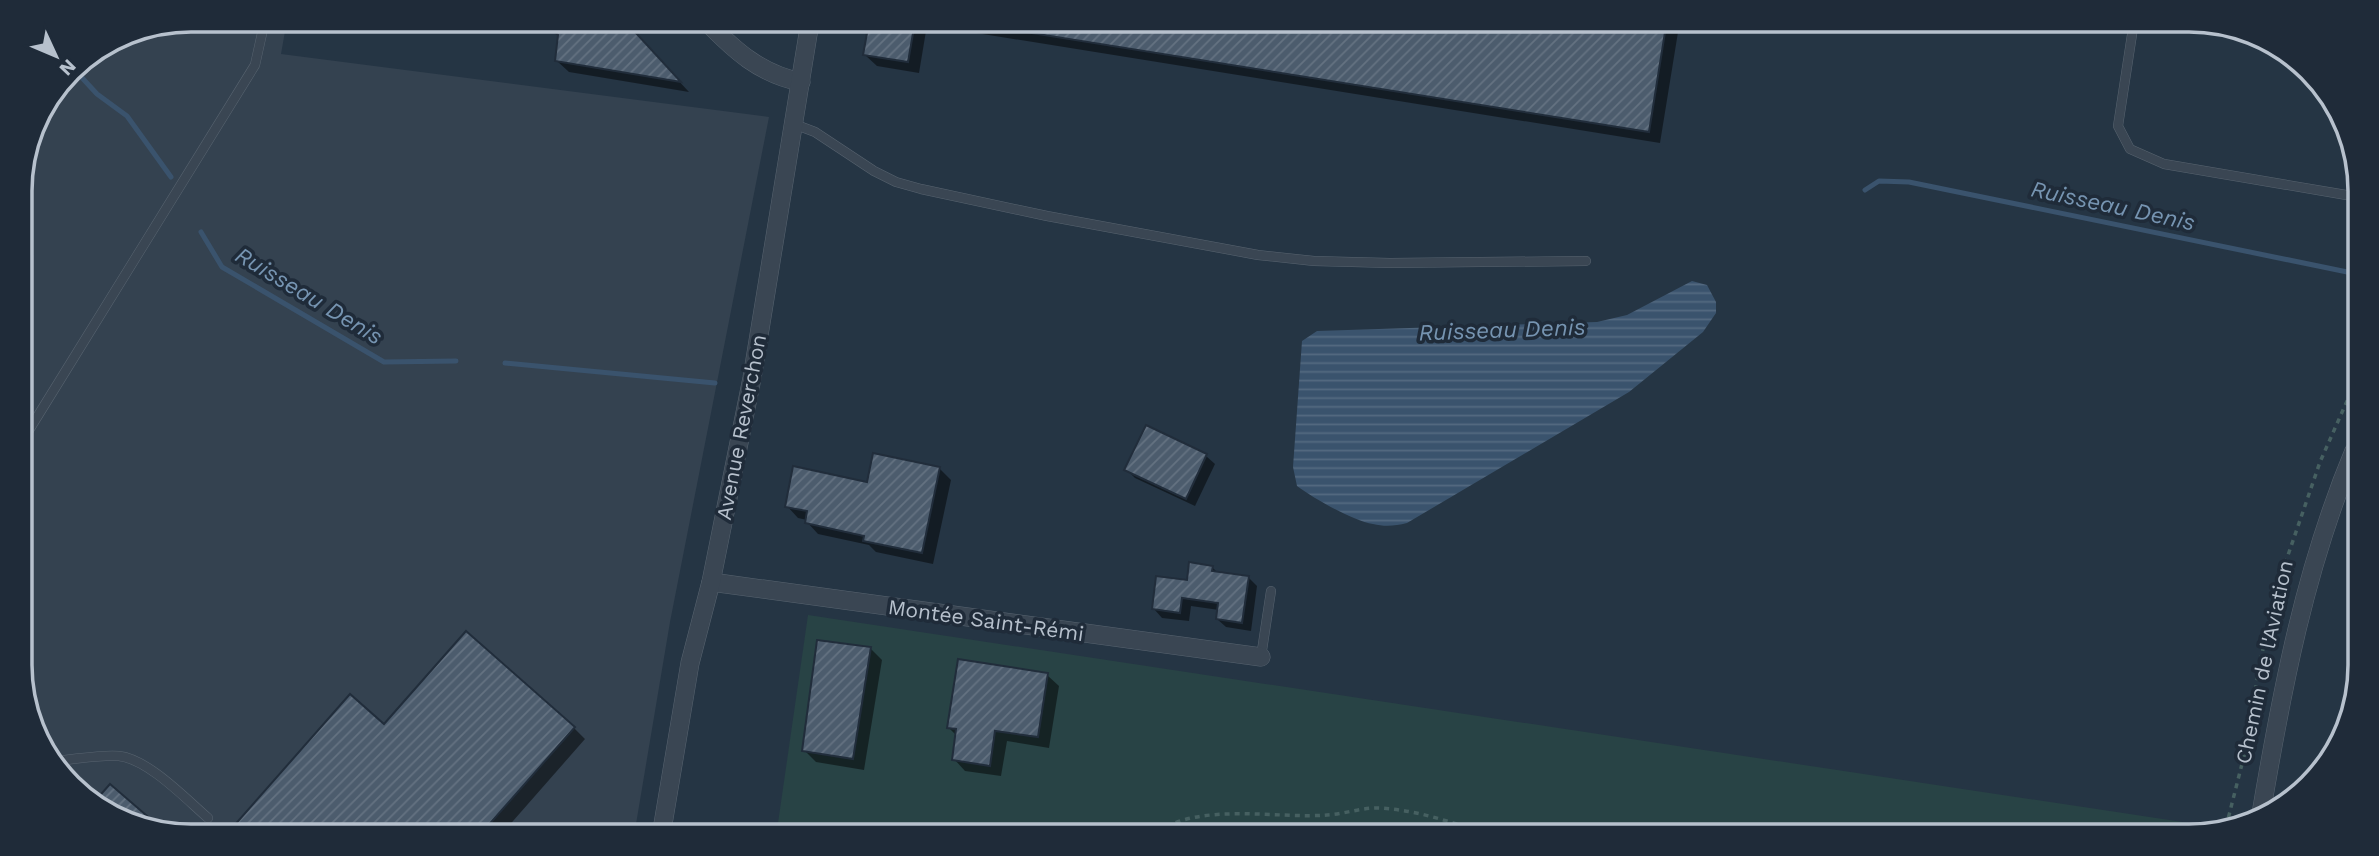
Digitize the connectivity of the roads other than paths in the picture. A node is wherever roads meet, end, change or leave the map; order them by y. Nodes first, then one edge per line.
1 (262, 32) edge
2 (717, 32) edge
3 (808, 32) edge
4 (2132, 32) edge
5 (801, 82) junction
6 (794, 124) junction
7 (2348, 195) edge
8 (1586, 261) dead end
9 (32, 425) edge
10 (2348, 471) edge
11 (711, 582) junction
12 (1271, 591) dead end
13 (1261, 657) joint
14 (63, 760) edge
15 (2262, 806) edge
16 (208, 818) dead end
17 (663, 824) edge

1 - 9 lane
2 - 5 street
3 - 5 street, Avenue Reverchon
4 - 7 lane
5 - 6 street, Avenue Reverchon
6 - 8 lane
6 - 11 street, Avenue Reverchon
10 - 15 street, Chemin de l'Aviation
11 - 13 street, Montée Saint-Rémi
11 - 17 street, Avenue Reverchon
12 - 13 lane
14 - 16 lane

